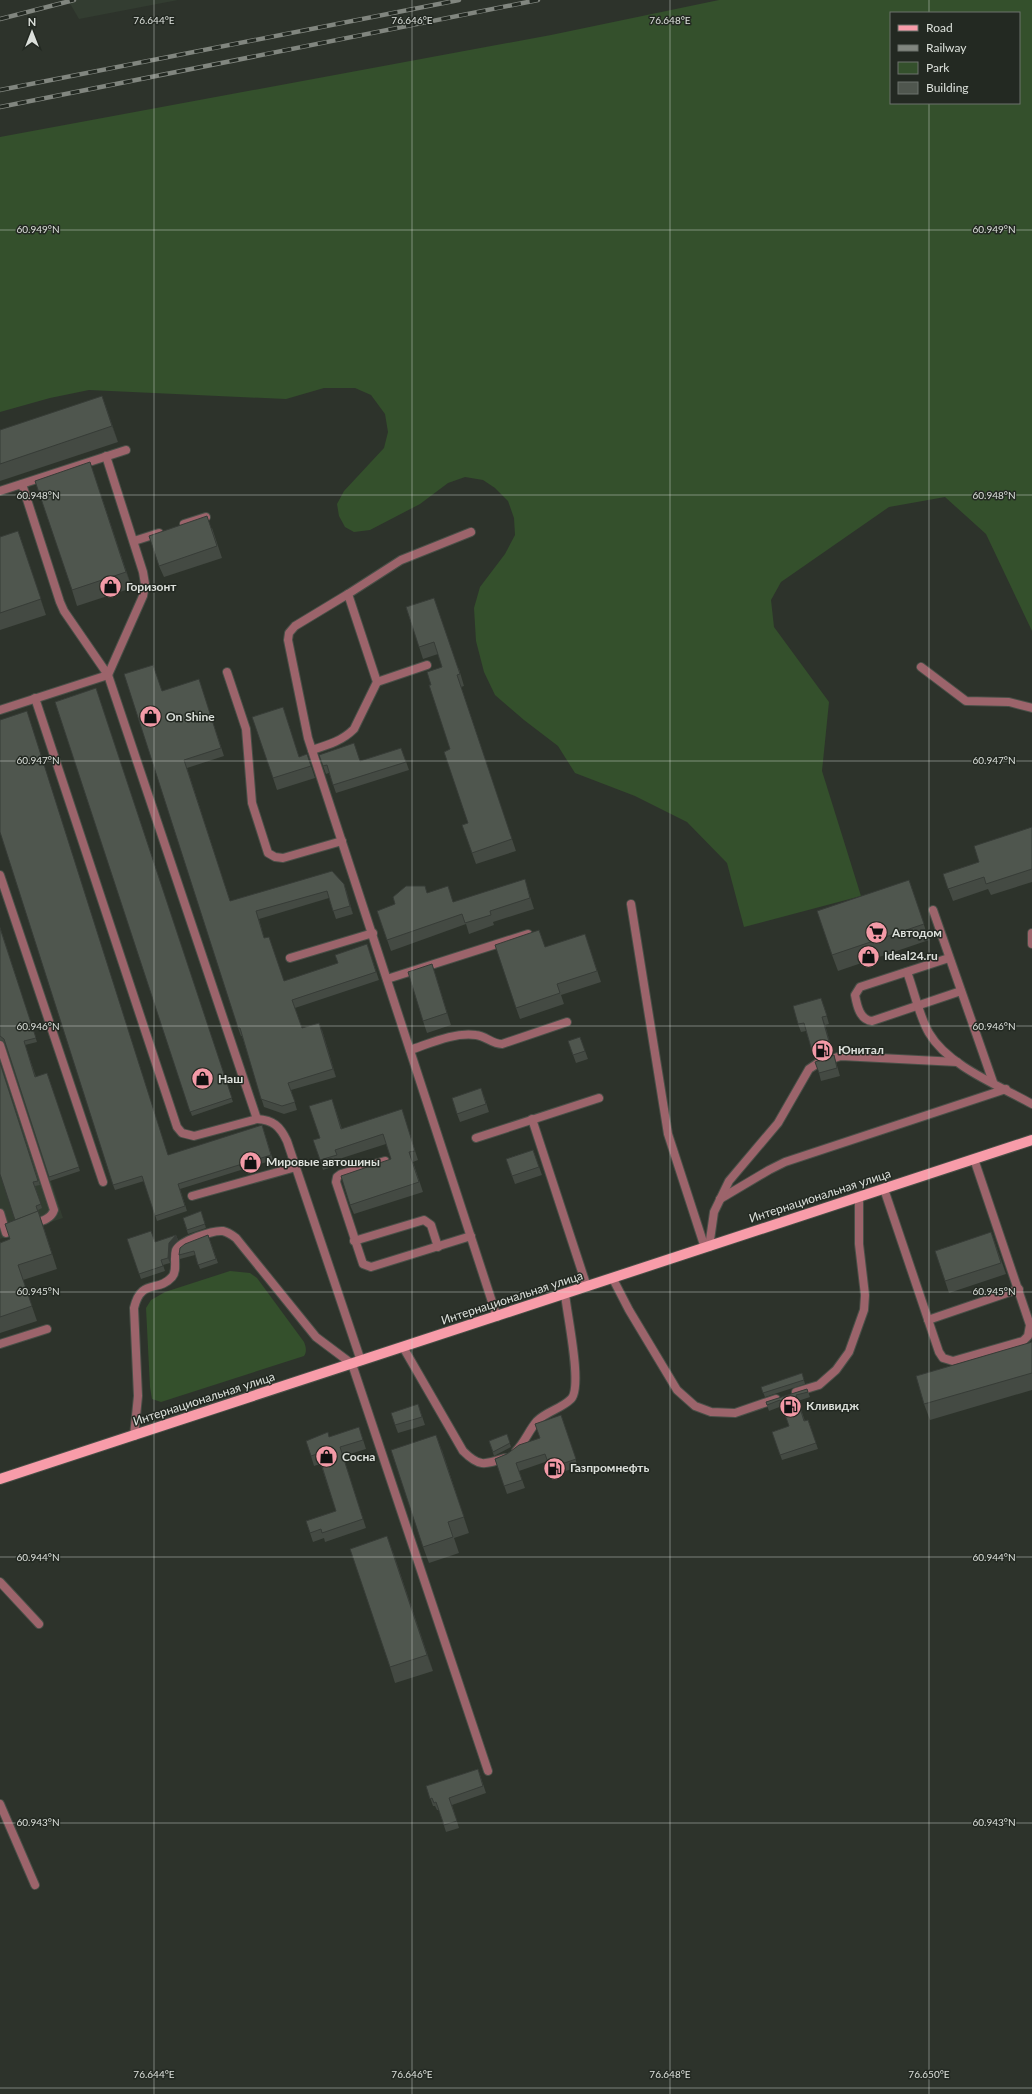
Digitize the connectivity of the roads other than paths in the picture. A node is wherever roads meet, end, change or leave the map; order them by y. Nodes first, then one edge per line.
1 (126, 450) dead end
2 (106, 456) junction
3 (22, 484) junction
4 (0, 491) edge
5 (206, 517) edge
6 (471, 532) dead end
7 (134, 541) junction
8 (348, 594) junction
9 (427, 666) dead end
10 (920, 667) dead end
11 (227, 672) dead end
12 (108, 675) junction
13 (377, 682) junction
14 (35, 698) junction
15 (1032, 708) edge
16 (0, 710) edge
17 (312, 750) junction
18 (342, 841) junction
19 (0, 875) edge
20 (631, 904) dead end
21 (933, 910) dead end
22 (373, 933) junction
23 (1032, 933) edge
24 (528, 934) edge
25 (1032, 944) edge
26 (290, 958) dead end
27 (949, 958) junction
28 (908, 972) junction
29 (387, 979) junction
30 (961, 991) junction
31 (919, 1005) junction
32 (567, 1022) dead end
33 (0, 1045) edge
34 (410, 1050) junction
35 (957, 1062) junction
36 (993, 1082) junction
37 (1006, 1089) junction
38 (598, 1098) dead end
39 (1032, 1104) edge
40 (257, 1119) junction
41 (532, 1119) junction
42 (476, 1138) dead end
43 (1032, 1140) edge
44 (974, 1159) junction
45 (385, 1160) edge
46 (296, 1167) junction
47 (103, 1182) dead end
48 (884, 1189) junction
49 (192, 1196) dead end
50 (859, 1197) junction
51 (719, 1200) junction
52 (0, 1213) edge
53 (3, 1234) edge
54 (471, 1236) junction
55 (354, 1242) junction
56 (438, 1246) junction
57 (707, 1247) junction
58 (613, 1279) junction
59 (587, 1287) junction
60 (1018, 1289) junction
61 (565, 1294) junction
62 (497, 1317) junction
63 (928, 1320) junction
64 (47, 1328) dead end
65 (0, 1344) edge
66 (403, 1347) junction
67 (356, 1363) junction
68 (134, 1436) junction
69 (0, 1479) edge
70 (0, 1582) edge
71 (39, 1624) dead end
72 (488, 1771) dead end
73 (0, 1804) edge
74 (35, 1885) dead end

1 - 2 lane
2 - 3 lane
2 - 7 lane
3 - 4 lane
3 - 12 lane
5 - 7 lane
6 - 8 lane
7 - 12 lane
8 - 13 lane
8 - 17 lane
9 - 13 lane
10 - 15 lane
11 - 18 lane
12 - 14 lane
12 - 40 lane
13 - 17 lane
14 - 16 lane
14 - 40 lane
17 - 18 lane
18 - 22 lane
19 - 47 lane
20 - 57 lane
21 - 27 lane
22 - 26 lane
22 - 29 lane
23 - 25 lane
24 - 29 lane
27 - 28 lane
27 - 30 lane
28 - 31 lane
28 - 31 lane
29 - 34 lane
30 - 31 lane
30 - 36 lane
31 - 35 lane
32 - 34 lane
33 - 53 lane
34 - 54 lane
35 - 36 lane
35 - 51 lane
36 - 37 lane
37 - 39 lane
37 - 51 lane
38 - 41 lane
40 - 46 lane
41 - 42 lane
41 - 59 lane
43 - 44 main road, Интернациональная улица
44 - 48 main road, Интернациональная улица
44 - 60 lane
45 - 55 lane
46 - 49 lane
46 - 67 lane
48 - 50 main road, Интернациональная улица
48 - 63 lane
50 - 57 main road, Интернациональная улица
50 - 58 lane
51 - 57 lane
52 - 53 lane
54 - 56 lane
54 - 62 lane
55 - 56 lane
55 - 56 lane
57 - 58 main road, Интернациональная улица
58 - 59 main road, Интернациональная улица
59 - 61 main road, Интернациональная улица
60 - 63 lane
60 - 63 lane
61 - 62 main road, Интернациональная улица
61 - 66 lane
62 - 66 main road, Интернациональная улица
64 - 65 lane
66 - 67 main road, Интернациональная улица
67 - 68 main road, Интернациональная улица
67 - 68 lane
67 - 72 lane
68 - 69 main road, Интернациональная улица
70 - 71 lane
73 - 74 lane

